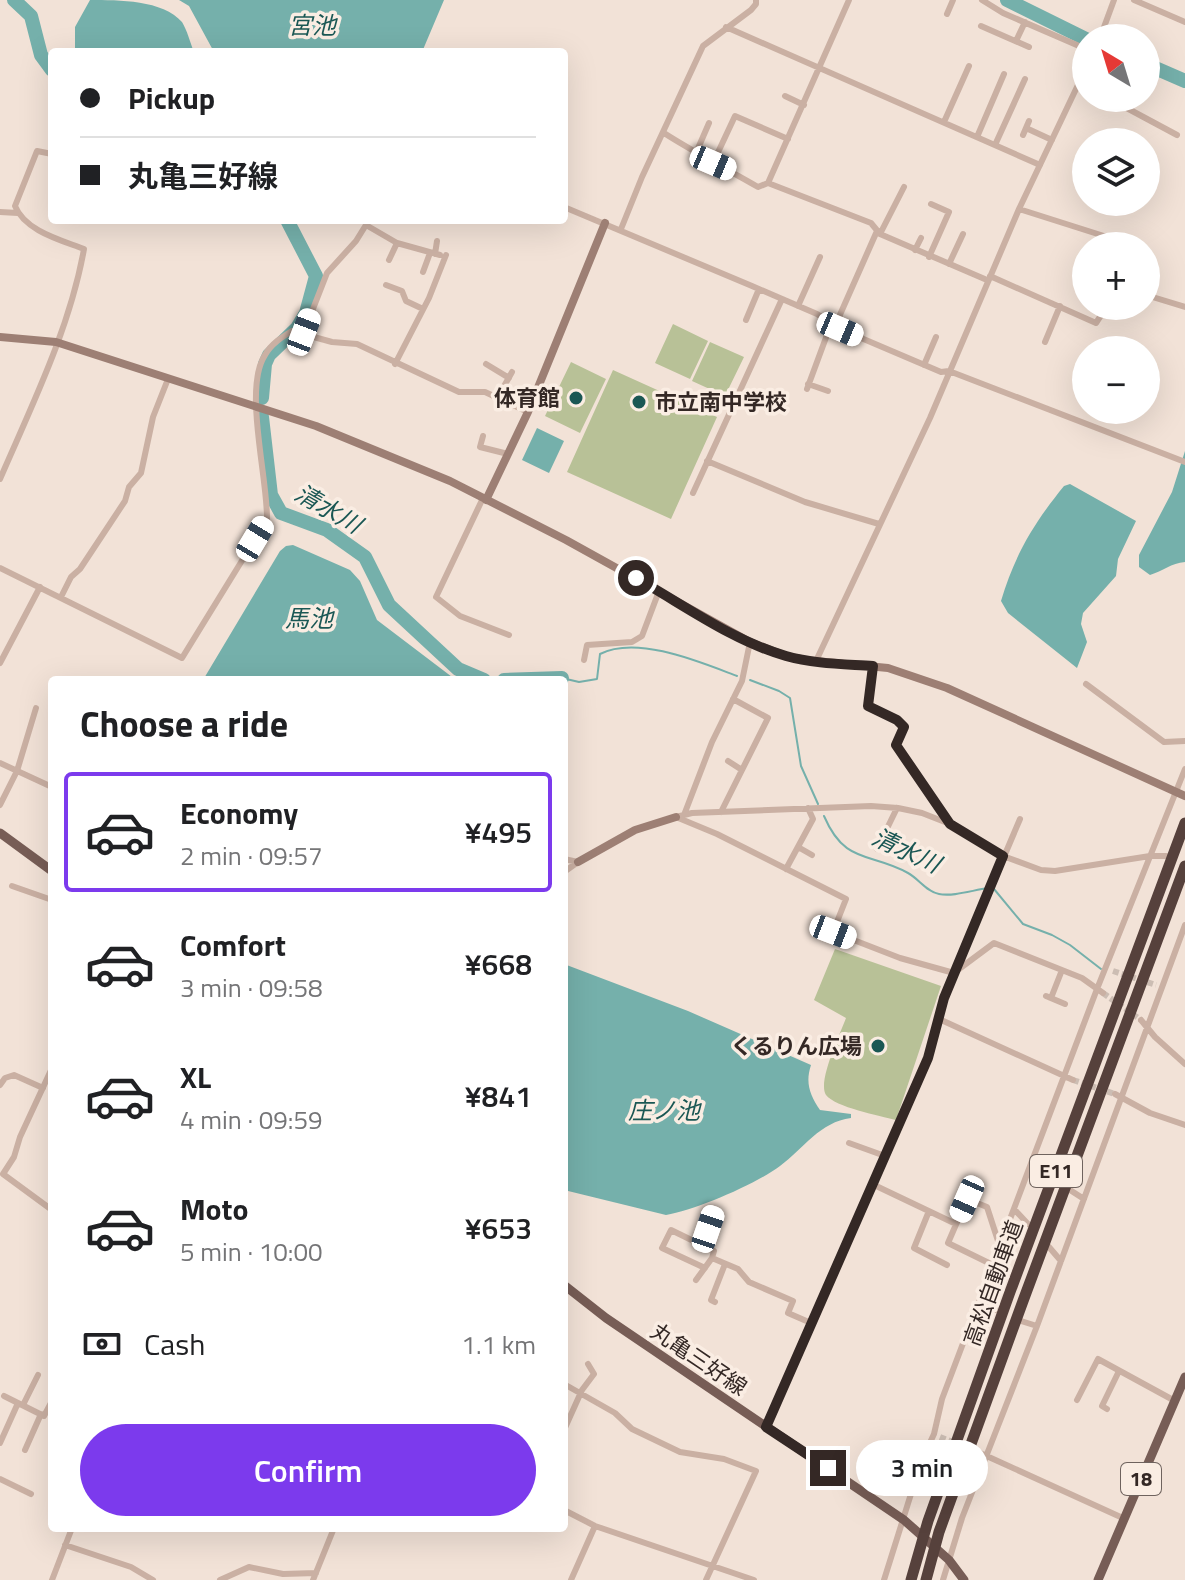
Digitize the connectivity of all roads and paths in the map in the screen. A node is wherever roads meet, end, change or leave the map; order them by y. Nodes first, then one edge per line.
1 (756, 0) edge
2 (849, 0) edge
3 (953, 0) edge
4 (982, 0) edge
5 (1114, 0) edge
6 (1134, 0) edge
7 (947, 14) dead end
8 (1025, 22) junction
9 (1185, 22) edge
10 (1105, 24) edge
11 (981, 26) dead end
12 (726, 27) junction
13 (1016, 41) junction
14 (1072, 43) edge
15 (1029, 47) dead end
16 (969, 66) dead end
17 (819, 69) junction
18 (1004, 74) dead end
19 (1025, 79) dead end
20 (785, 96) dead end
21 (1072, 97) edge
22 (804, 105) junction
23 (1134, 112) edge
24 (944, 122) junction
25 (709, 123) dead end
26 (1026, 128) dead end
27 (664, 133) junction
28 (1177, 135) dead end
29 (977, 137) junction
30 (788, 139) junction
31 (1052, 140) junction
32 (995, 145) junction
33 (48, 153) edge
34 (696, 153) junction
35 (713, 163) junction
36 (1040, 165) junction
37 (768, 183) junction
38 (904, 187) dead end
39 (931, 204) dead end
40 (568, 209) edge
41 (1019, 209) junction
42 (0, 212) edge
43 (18, 213) junction
44 (605, 223) junction
45 (366, 224) edge
46 (371, 224) edge
47 (621, 229) junction
48 (878, 232) junction
49 (1091, 232) edge
50 (963, 234) dead end
51 (921, 238) dead end
52 (437, 241) dead end
53 (397, 243) junction
54 (915, 250) junction
55 (438, 254) junction
56 (820, 257) dead end
57 (929, 257) junction
58 (389, 260) dead end
59 (949, 264) junction
60 (423, 272) dead end
61 (988, 278) junction
62 (386, 285) dead end
63 (759, 289) junction
64 (782, 299) junction
65 (1160, 299) edge
66 (798, 306) junction
67 (1060, 306) junction
68 (1185, 307) edge
69 (423, 309) junction
70 (1072, 312) edge
71 (746, 320) dead end
72 (833, 325) junction
73 (298, 331) junction
74 (0, 337) edge
75 (936, 337) dead end
76 (56, 342) junction
77 (1045, 342) dead end
78 (395, 364) junction
79 (486, 364) dead end
80 (924, 365) junction
81 (949, 371) junction
82 (168, 379) junction
83 (828, 391) dead end
84 (498, 397) junction
85 (257, 405) junction
86 (528, 412) junction
87 (483, 436) dead end
88 (508, 454) junction
89 (1182, 460) edge
90 (707, 461) junction
91 (0, 479) edge
92 (693, 493) dead end
93 (484, 499) junction
94 (879, 524) junction
95 (0, 568) edge
96 (40, 587) junction
97 (659, 591) junction
98 (61, 597) junction
99 (509, 635) dead end
100 (750, 642) junction
101 (584, 660) dead end
102 (816, 661) junction
103 (0, 663) edge
104 (873, 666) junction
105 (1086, 684) dead end
106 (733, 699) junction
107 (36, 708) dead end
108 (1185, 741) edge
109 (728, 761) dead end
110 (0, 763) edge
111 (1185, 769) edge
112 (742, 770) junction
113 (17, 771) junction
114 (48, 785) edge
115 (1181, 794) edge
116 (0, 805) edge
117 (808, 808) junction
118 (897, 808) junction
119 (721, 812) junction
120 (680, 816) junction
121 (1020, 819) dead end
122 (1185, 823) edge
123 (950, 824) junction
124 (0, 833) edge
125 (798, 847) junction
126 (877, 849) dead end
127 (812, 855) dead end
128 (1003, 856) junction
129 (1150, 856) junction
130 (1166, 856) dead end
131 (568, 860) edge
132 (578, 862) junction
133 (1185, 866) edge
134 (48, 868) edge
135 (568, 869) edge
136 (786, 869) junction
137 (12, 886) dead end
138 (48, 899) edge
139 (1185, 925) edge
140 (1062, 970) junction
141 (954, 973) junction
142 (1100, 991) junction
143 (1065, 1004) dead end
144 (939, 1019) junction
145 (1144, 1023) junction
146 (1185, 1064) edge
147 (48, 1077) edge
148 (1065, 1078) junction
149 (1073, 1080) tunnel mouth
150 (0, 1085) edge
151 (43, 1088) junction
152 (1118, 1096) junction
153 (1185, 1125) edge
154 (849, 1143) dead end
155 (885, 1156) junction
156 (1031, 1166) junction
157 (2, 1173) edge
158 (1046, 1176) dead end
159 (872, 1184) junction
160 (1070, 1190) dead end
161 (1084, 1199) junction
162 (48, 1207) edge
163 (1014, 1209) junction
164 (929, 1211) junction
165 (713, 1214) dead end
166 (956, 1224) junction
167 (1028, 1224) dead end
168 (702, 1245) junction
169 (1000, 1247) junction
170 (1049, 1247) dead end
171 (712, 1258) junction
172 (1061, 1261) junction
173 (725, 1264) junction
174 (947, 1265) dead end
175 (993, 1265) junction
176 (705, 1268) junction
177 (696, 1280) dead end
178 (568, 1288) edge
179 (715, 1302) dead end
180 (978, 1303) junction
181 (995, 1310) dead end
182 (1021, 1321) dead end
183 (811, 1323) junction
184 (1037, 1326) junction
185 (588, 1364) dead end
186 (1134, 1365) dead end
187 (1119, 1371) junction
188 (38, 1375) dead end
189 (1129, 1376) junction
190 (1185, 1377) edge
191 (568, 1386) edge
192 (580, 1393) junction
193 (4, 1396) dead end
194 (1077, 1400) dead end
195 (1175, 1401) junction
196 (20, 1404) junction
197 (48, 1407) edge
198 (1107, 1409) dead end
199 (43, 1415) junction
200 (48, 1418) edge
201 (568, 1421) edge
202 (766, 1427) junction
203 (0, 1443) edge
204 (25, 1450) dead end
205 (983, 1454) junction
206 (0, 1479) edge
207 (31, 1494) dead end
208 (568, 1512) edge
209 (1125, 1519) junction
210 (904, 1520) junction
211 (595, 1526) junction
212 (70, 1532) edge
213 (332, 1532) edge
214 (65, 1545) junction
215 (949, 1560) junction
216 (713, 1566) junction
217 (315, 1576) edge
218 (52, 1580) edge
219 (153, 1580) edge
220 (220, 1580) edge
221 (571, 1580) edge
222 (706, 1580) edge
223 (754, 1580) edge
224 (884, 1580) edge
225 (911, 1580) edge
226 (926, 1580) edge
227 (943, 1580) edge
228 (964, 1580) edge
229 (1098, 1580) edge

1 - 12 street
2 - 17 street
3 - 7 street
4 - 8 street
5 - 10 street
6 - 9 street
8 - 13 street
8 - 14 street
11 - 13 street
12 - 17 street
12 - 27 street
13 - 15 street
16 - 24 street
17 - 22 street
17 - 24 street
18 - 29 street
19 - 32 street
20 - 22 street
21 - 31 street
22 - 30 street
23 - 28 street
24 - 29 street
25 - 34 street
26 - 31 street
27 - 34 street
27 - 47 street
29 - 32 street
30 - 35 street
30 - 37 street
31 - 36 street
32 - 36 street
33 - 43 street
34 - 35 street
35 - 37 street
36 - 41 street
37 - 48 street
38 - 48 street
39 - 57 street
40 - 44 street
41 - 49 street
41 - 61 street
42 - 43 street
43 - 76 street
44 - 47 street
44 - 86 street
45 - 73 street
46 - 53 street
47 - 63 street
48 - 54 street
48 - 72 street
50 - 59 street
51 - 54 street
52 - 55 street
53 - 55 street
53 - 58 street
54 - 57 street
55 - 60 street
55 - 69 street
56 - 66 street
57 - 59 street
59 - 61 street
61 - 67 street
61 - 81 street
62 - 69 street
63 - 64 street
63 - 71 street
64 - 66 street
64 - 90 street
65 - 68 street
66 - 72 street
67 - 70 street
67 - 77 street
69 - 78 street
72 - 80 street
72 - 83 street
73 - 78 street
73 - 85 street
74 - 76 street
75 - 80 street
76 - 82 street
76 - 91 street
78 - 84 street
79 - 84 street
80 - 81 street
81 - 89 street
81 - 94 street
82 - 85 street
82 - 98 street
84 - 86 street
85 - 93 street
85 - 98 street
86 - 88 street
87 - 88 street
88 - 93 street
90 - 92 street
90 - 94 street
93 - 97 street
93 - 99 street
94 - 102 street
95 - 96 street
96 - 98 street
96 - 103 street
97 - 100 street
97 - 101 street
100 - 102 street
100 - 106 street
102 - 104 street
104 - 115 street
104 - 123 street
105 - 108 street
106 - 112 street
106 - 120 street
107 - 113 street
109 - 112 street
110 - 113 street
111 - 115 street
112 - 119 street
113 - 114 street
113 - 116 street
115 - 129 street
117 - 118 street
117 - 119 street
117 - 125 street
118 - 123 street
118 - 126 street
119 - 120 street
120 - 132 street
120 - 136 street
121 - 128 street
122 - 225 highway, 高松自動車道 / E11
123 - 128 street
124 - 134 main road
125 - 127 street
125 - 136 street
128 - 129 street
128 - 141 street
129 - 130 street
129 - 142 street
131 - 132 street
132 - 135 street
133 - 226 highway, 高松自動車道 / E11
136 - 141 street
137 - 138 street
139 - 145 street
140 - 141 street
140 - 142 street
140 - 143 street
141 - 144 street
142 - 148 street
144 - 148 street
144 - 155 street
145 - 146 street
145 - 152 street
147 - 151 street
148 - 149 street
148 - 156 street
150 - 151 street
151 - 157 street
152 - 153 street
152 - 161 street
154 - 155 street
155 - 159 street
156 - 158 street
156 - 163 street
157 - 162 street
159 - 164 street
159 - 183 street
160 - 161 street
161 - 172 street
163 - 167 street
163 - 169 street
164 - 166 street
164 - 174 street
165 - 168 street
166 - 169 street
166 - 175 street
168 - 171 street
168 - 176 street
169 - 175 street
170 - 172 street
171 - 173 street
171 - 176 street
172 - 184 street
173 - 179 street
173 - 183 street
175 - 180 street
176 - 177 street
178 - 202 main road, 丸亀三好線
180 - 181 street
180 - 210 street
182 - 184 street
183 - 202 street
184 - 205 street
185 - 192 street
186 - 189 street
187 - 189 street
187 - 194 street
187 - 198 street
188 - 196 street
189 - 195 street
190 - 195 main road, 18
191 - 192 street
192 - 201 street
192 - 216 street
193 - 196 street
195 - 209 main road, 18
196 - 199 street
196 - 203 street
197 - 199 street
199 - 200 street
199 - 204 street
202 - 210 main road, 丸亀三好線
205 - 209 street
205 - 215 street
206 - 207 street
208 - 211 street
209 - 229 main road, 18
210 - 215 main road, 丸亀三好線
210 - 224 street
211 - 216 street
211 - 221 street
212 - 214 street
213 - 217 street
214 - 218 street
214 - 219 street
215 - 227 street
215 - 228 main road, 丸亀三好線
216 - 222 street
216 - 223 street
217 - 220 street

